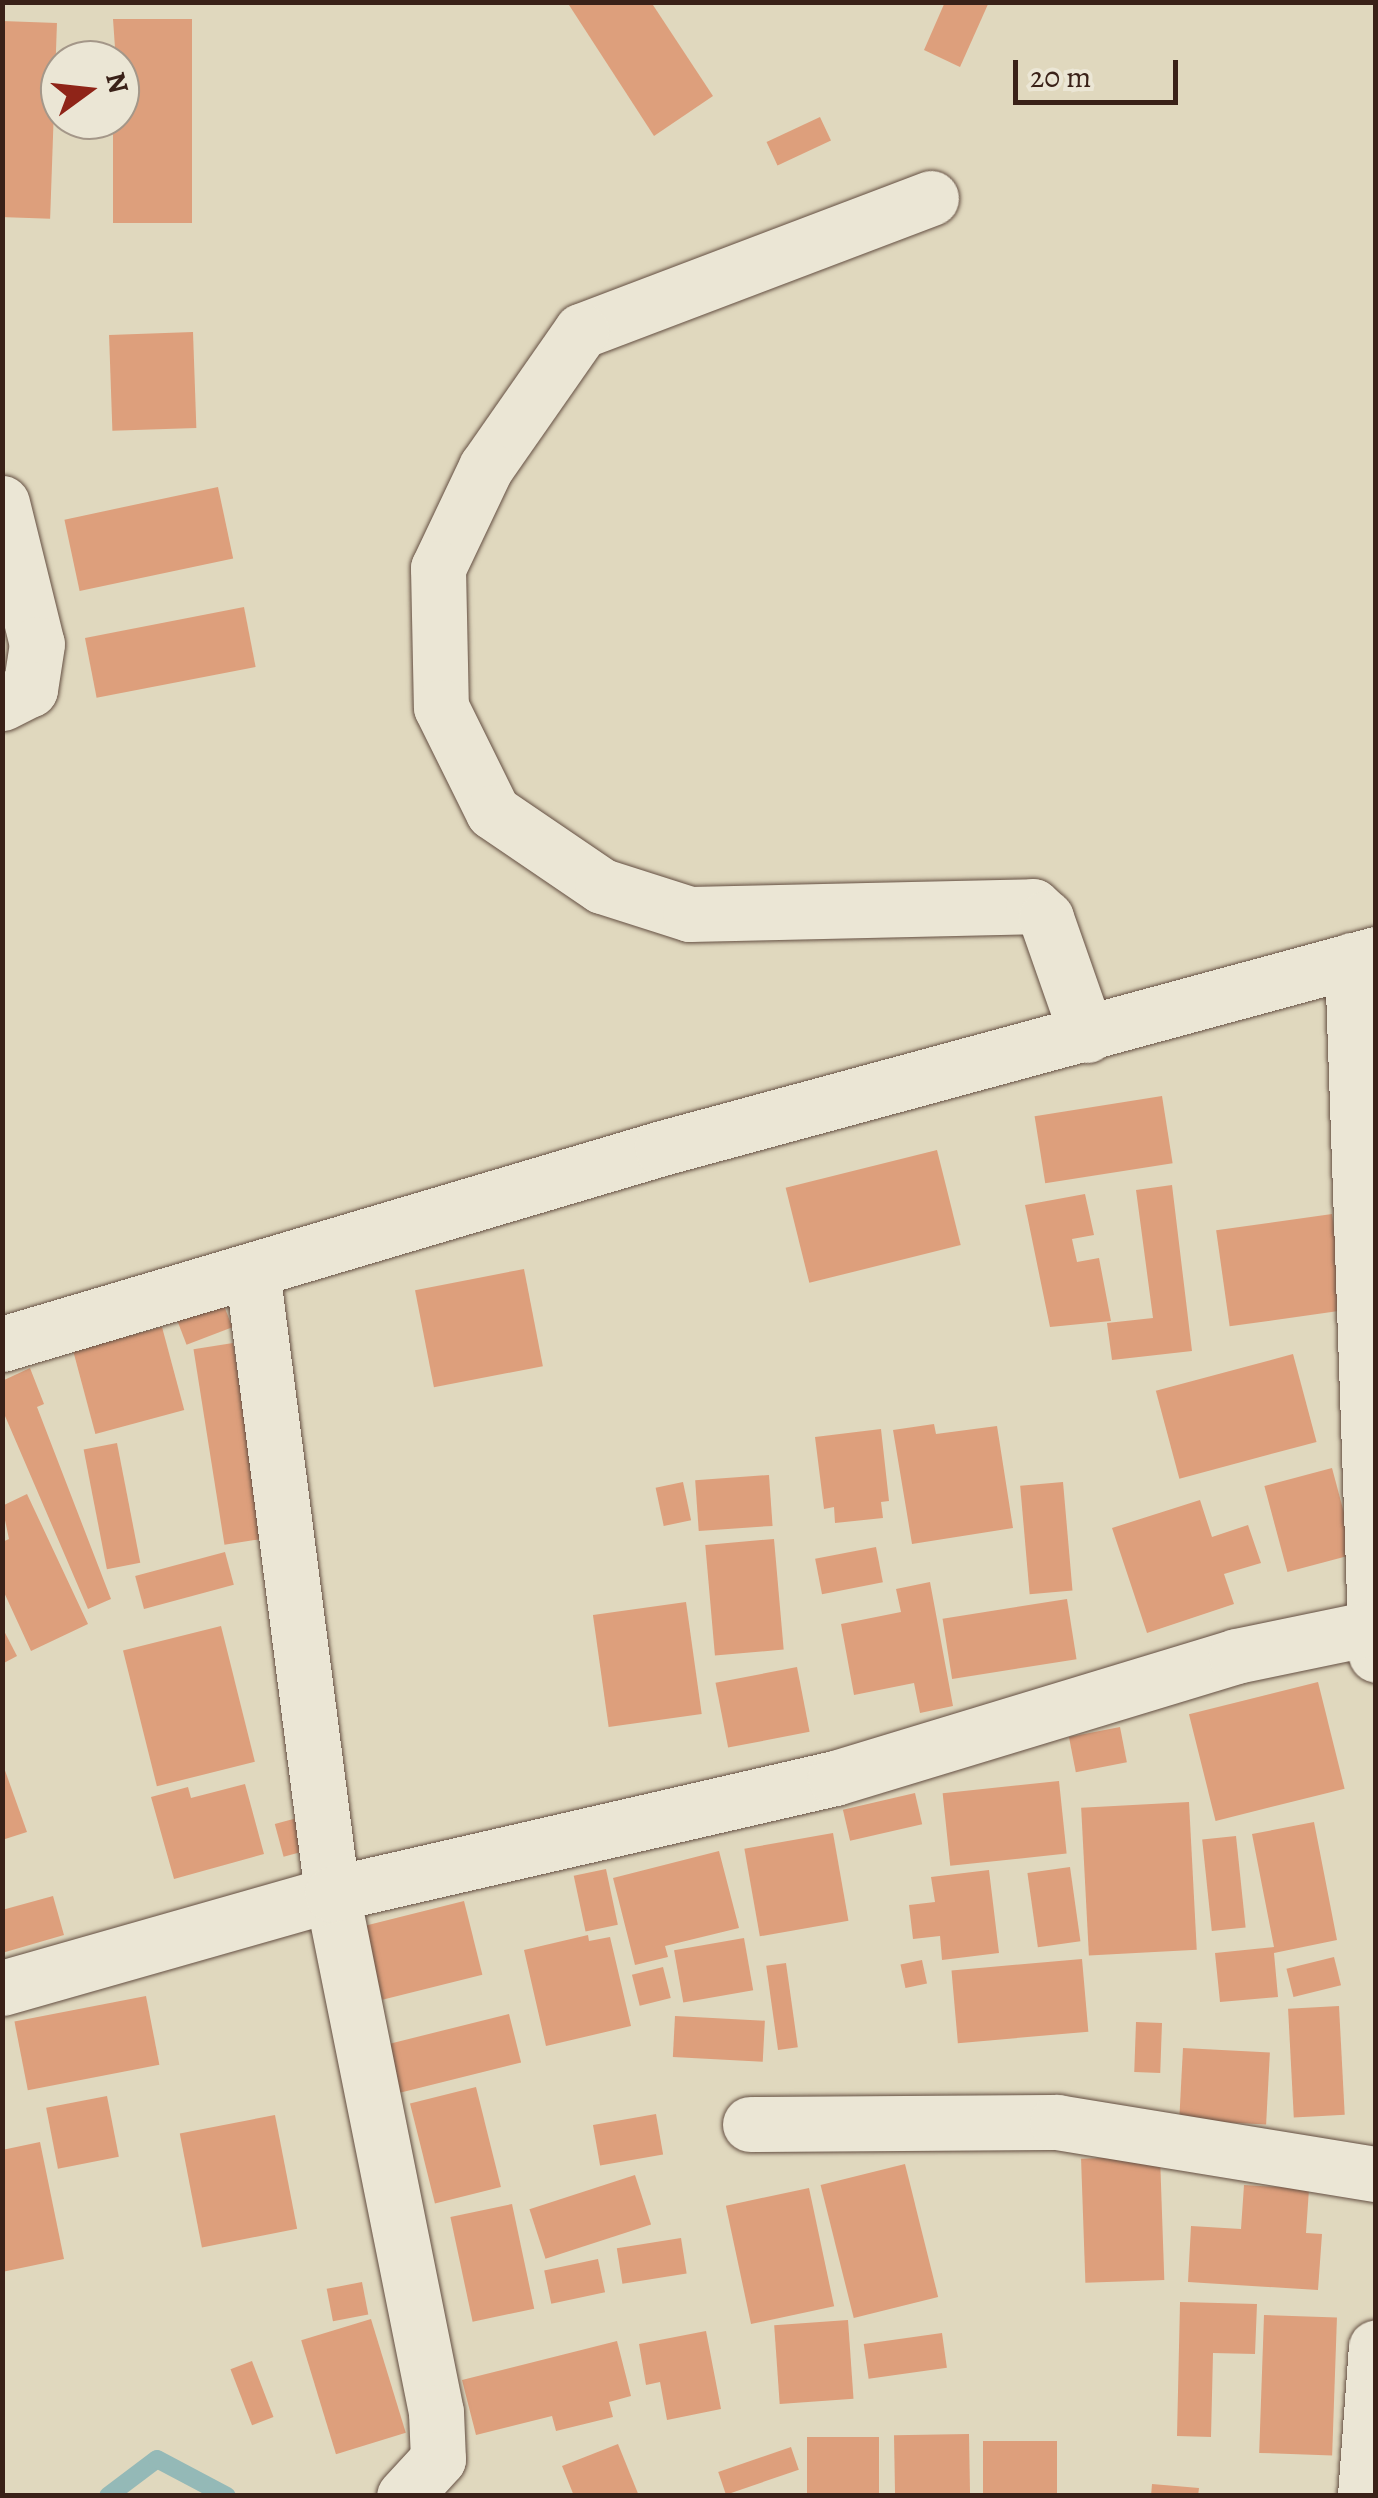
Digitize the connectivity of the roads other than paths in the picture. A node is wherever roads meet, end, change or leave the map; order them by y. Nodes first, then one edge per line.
1 (930, 198) dead end
2 (2, 503) edge
3 (2, 703) edge
4 (1364, 957) edge
5 (1087, 1035) junction
6 (252, 1270) junction
7 (2, 1344) edge
8 (1375, 1627) edge
9 (1376, 1654) edge
10 (332, 1894) junction
11 (2, 1988) edge
12 (750, 2124) dead end
13 (1376, 2174) edge
14 (1376, 2347) edge
15 (404, 2496) edge
16 (1365, 2496) edge

1 - 5 street
2 - 3 street
4 - 5 street
4 - 8 street
5 - 6 street
6 - 7 street
6 - 10 street
8 - 9 street
8 - 10 street
10 - 11 street
10 - 15 street
12 - 13 street
14 - 16 street

